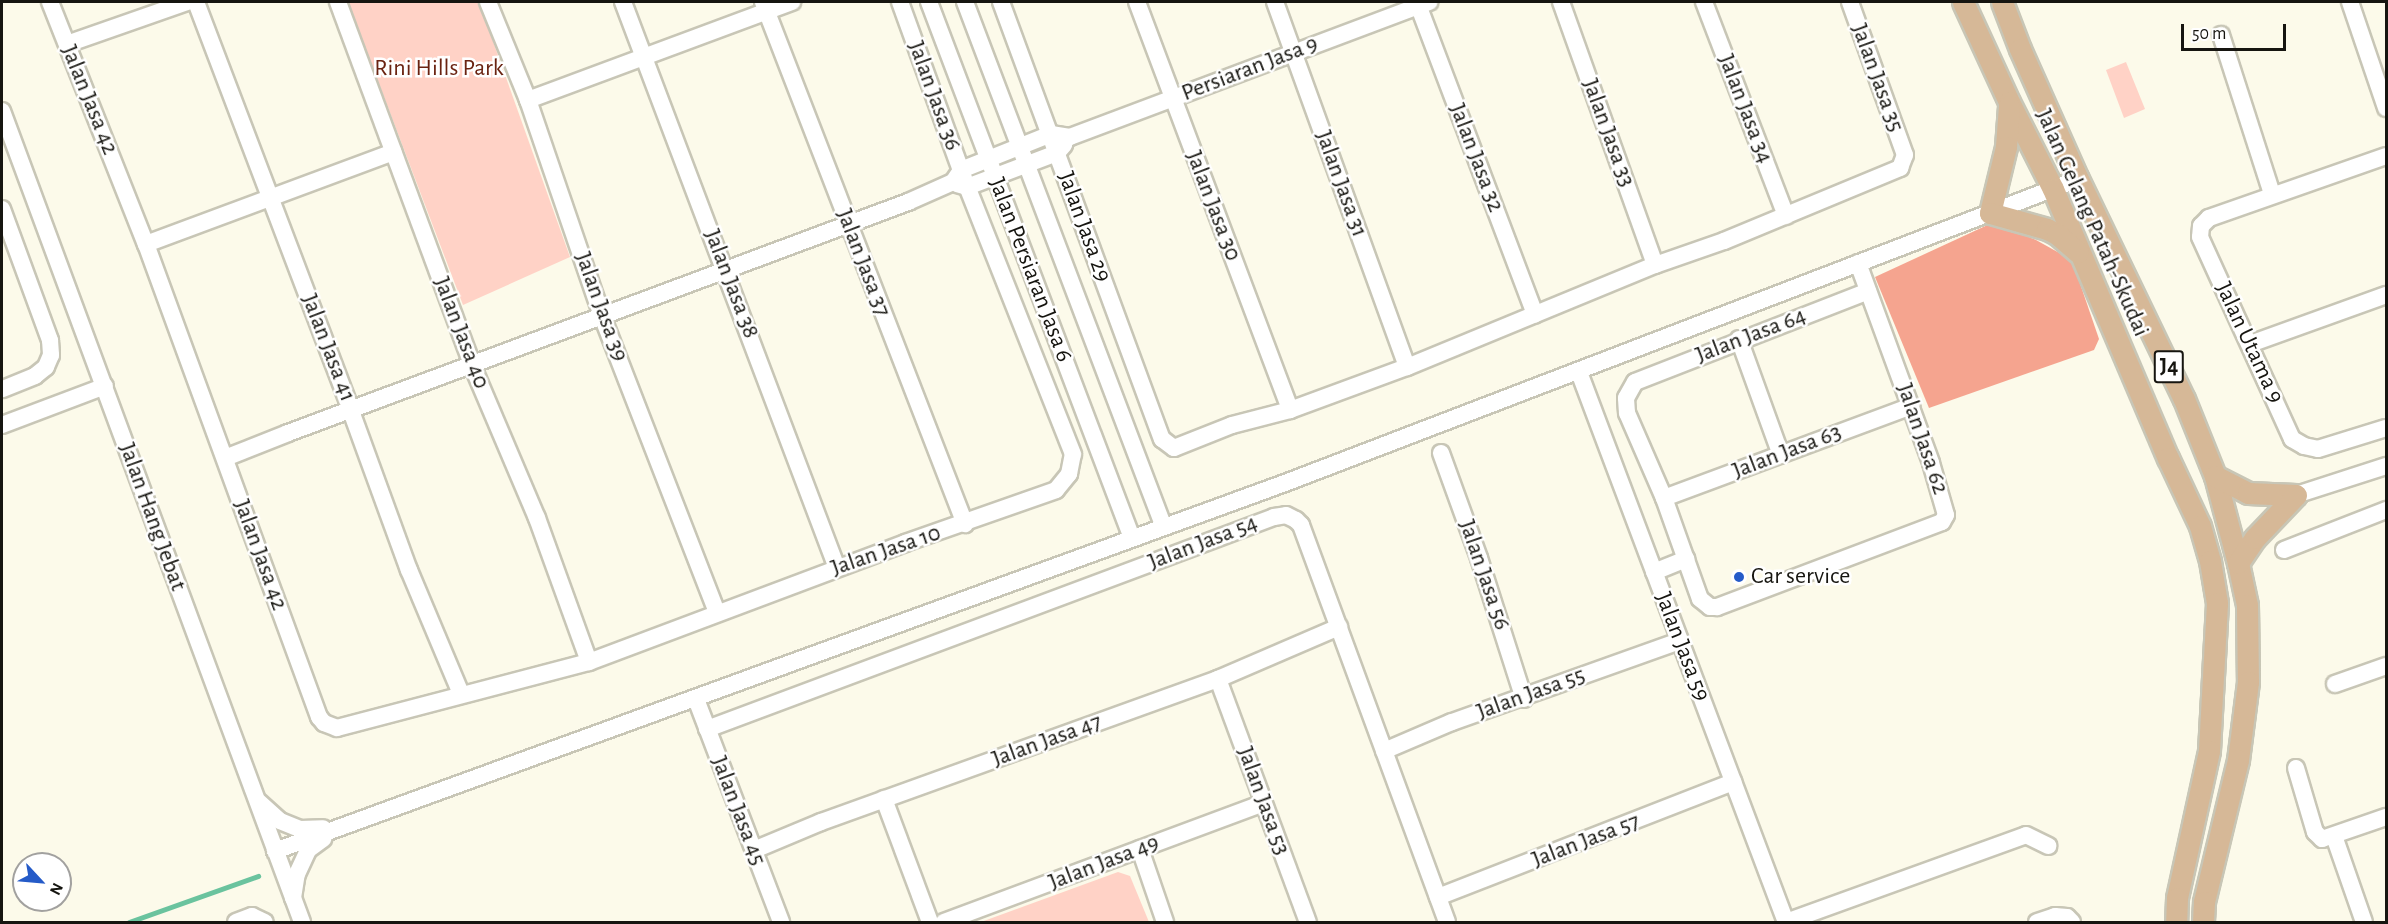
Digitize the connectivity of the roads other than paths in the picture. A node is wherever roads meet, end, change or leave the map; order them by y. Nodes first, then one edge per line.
1 (50, 2) edge
2 (187, 2) edge
3 (196, 2) edge
4 (338, 2) edge
5 (488, 2) edge
6 (623, 2) edge
7 (792, 2) edge
8 (900, 2) edge
9 (929, 2) edge
10 (964, 2) edge
11 (1001, 2) edge
12 (1137, 2) edge
13 (1275, 2) edge
14 (1561, 2) edge
15 (1704, 2) edge
16 (1850, 2) edge
17 (1963, 2) edge
18 (2002, 2) edge
19 (2350, 2) edge
20 (1421, 3) edge
21 (765, 6) edge
22 (2221, 35) dead end
23 (67, 44) junction
24 (1294, 52) junction
25 (644, 57) junction
26 (1172, 99) junction
27 (528, 100) junction
28 (2009, 102) junction
29 (2386, 108) edge
30 (2, 111) edge
31 (1051, 134) junction
32 (1070, 137) junction
33 (1019, 147) junction
34 (393, 152) junction
35 (1057, 153) junction
36 (2386, 156) edge
37 (988, 159) junction
38 (1026, 164) junction
39 (995, 177) junction
40 (2078, 179) junction
41 (960, 180) junction
42 (2053, 189) junction
43 (2272, 194) junction
44 (272, 199) junction
45 (2, 209) edge
46 (1990, 213) junction
47 (1786, 216) junction
48 (848, 222) junction
49 (7, 242) edge
50 (146, 244) junction
51 (2082, 256) junction
52 (1858, 263) junction
53 (1655, 265) junction
54 (725, 269) junction
55 (1868, 291) junction
56 (2386, 295) edge
57 (1535, 314) junction
58 (602, 316) junction
59 (1739, 339) junction
60 (2250, 344) junction
61 (472, 365) junction
62 (1407, 367) junction
63 (1579, 372) junction
64 (1635, 382) joint
65 (105, 386) junction
66 (2, 389) edge
67 (1911, 406) junction
68 (1290, 410) junction
69 (351, 411) junction
70 (2, 425) edge
71 (2386, 428) edge
72 (1441, 453) dead end
73 (1781, 455) junction
74 (225, 458) junction
75 (2386, 466) edge
76 (2215, 476) junction
77 (1056, 490) joint
78 (2296, 495) junction
79 (1664, 498) junction
80 (2386, 510) edge
81 (964, 524) junction
82 (1163, 525) junction
83 (1132, 538) junction
84 (2284, 550) dead end
85 (1686, 559) junction
86 (2238, 563) junction
87 (837, 568) junction
88 (1654, 572) junction
89 (717, 612) junction
90 (1339, 627) junction
91 (1680, 641) junction
92 (589, 662) junction
93 (2386, 666) edge
94 (1218, 679) junction
95 (2335, 684) dead end
96 (461, 694) junction
97 (696, 699) junction
98 (1524, 699) junction
99 (707, 729) junction
100 (1384, 751) junction
101 (2296, 768) dead end
102 (1733, 782) junction
103 (254, 797) junction
104 (884, 799) junction
105 (1264, 803) junction
106 (2386, 817) edge
107 (339, 828) junction
108 (2328, 838) junction
109 (2049, 846) dead end
110 (1140, 849) junction
111 (754, 850) junction
112 (275, 851) junction
113 (1438, 897) junction
114 (293, 901) junction
115 (2069, 920) edge
116 (302, 922) edge
117 (781, 922) edge
118 (930, 922) edge
119 (944, 922) edge
120 (1165, 922) edge
121 (1308, 922) edge
122 (1447, 922) edge
123 (1786, 922) edge
124 (2037, 922) edge
125 (2176, 922) edge
126 (2203, 922) edge
127 (2364, 922) edge

1 - 23 street, Jalan Jasa 42
2 - 23 street
3 - 44 street, Jalan Jasa 41
4 - 34 street, Jalan Jasa 40
5 - 27 street, Jalan Jasa 39
6 - 25 street, Jalan Jasa 38
7 - 21 street
8 - 41 street, Jalan Jasa 36
9 - 37 street, Jalan Persiaran Jasa 6
10 - 33 street, Jalan Persiaran Jasa 6
11 - 31 street, Jalan Jasa 29
12 - 26 street, Jalan Jasa 30
13 - 24 street, Jalan Jasa 31
14 - 53 street, Jalan Jasa 33
15 - 47 street, Jalan Jasa 34
16 - 47 street, Jalan Jasa 35
17 - 28 main road, Jalan Gelang Patah-Skudai / J4
18 - 40 main road, Jalan Gelang Patah-Skudai / J4
19 - 29 street
20 - 24 street, Persiaran Jasa 9
20 - 57 street, Jalan Jasa 32
21 - 25 street
21 - 48 street, Jalan Jasa 37
22 - 43 street
23 - 50 street, Jalan Jasa 42
24 - 26 street, Persiaran Jasa 9
24 - 62 street, Jalan Jasa 31
25 - 27 street
25 - 54 street, Jalan Jasa 38
26 - 32 street, Persiaran Jasa 9
26 - 68 street, Jalan Jasa 30
27 - 58 street, Jalan Jasa 39
28 - 42 main road, Jalan Gelang Patah-Skudai / J4
28 - 46 main road
30 - 65 street, Jalan Hang Jebat
31 - 32 street, Persiaran Jasa 9
31 - 33 street
31 - 35 street, Jalan Jasa 29
32 - 35 street
33 - 37 street
33 - 38 street, Jalan Persiaran Jasa 6
34 - 44 street
34 - 61 street, Jalan Jasa 40
35 - 38 street
35 - 68 street, Jalan Jasa 29
36 - 43 street, Jalan Utama 9
37 - 39 street, Jalan Persiaran Jasa 6
37 - 41 street
38 - 39 street
38 - 82 street, Jalan Persiaran Jasa 6
39 - 41 street
39 - 83 street, Jalan Persiaran Jasa 6
40 - 42 street
40 - 76 main road, Jalan Gelang Patah-Skudai / J4
41 - 48 street
41 - 77 street, Jalan Jasa 36
42 - 46 street
42 - 51 main road, Jalan Gelang Patah-Skudai / J4
43 - 60 street, Jalan Utama 9
44 - 50 street
44 - 69 street, Jalan Jasa 41
45 - 49 street
46 - 51 main road
46 - 52 street
47 - 53 street
48 - 54 street
48 - 81 street, Jalan Jasa 37
49 - 66 street
50 - 74 street, Jalan Jasa 42
51 - 125 main road, Jalan Gelang Patah-Skudai / J4
52 - 55 street, Jalan Jasa 62
52 - 63 street
53 - 57 street
54 - 58 street
54 - 87 street, Jalan Jasa 38
55 - 59 street, Jalan Jasa 64
55 - 67 street, Jalan Jasa 62
56 - 60 street
57 - 62 street
58 - 61 street
58 - 89 street, Jalan Jasa 39
59 - 64 street, Jalan Jasa 64
59 - 73 street
60 - 71 street, Jalan Utama 9
61 - 69 street
61 - 92 street, Jalan Jasa 40
62 - 68 street
63 - 82 street
63 - 88 street, Jalan Jasa 59
64 - 79 street, Jalan Jasa 62
65 - 70 street
65 - 103 street, Jalan Hang Jebat
67 - 73 street, Jalan Jasa 63
67 - 85 street, Jalan Jasa 62
69 - 74 street
69 - 96 street, Jalan Jasa 41
72 - 98 street, Jalan Jasa 56
73 - 79 street, Jalan Jasa 63
74 - 96 street, Jalan Jasa 42
75 - 78 street
76 - 78 main road
76 - 86 main road, Jalan Gelang Patah-Skudai / J4
77 - 81 street, Jalan Jasa 10
78 - 86 main road
79 - 85 street, Jalan Jasa 62
80 - 84 street
81 - 87 street, Jalan Jasa 10
82 - 83 street
83 - 97 street
85 - 88 street
86 - 126 main road, Jalan Gelang Patah-Skudai / J4
87 - 89 street, Jalan Jasa 10
88 - 91 street, Jalan Jasa 59
89 - 92 street, Jalan Jasa 42
90 - 94 street, Jalan Jasa 47
90 - 99 street, Jalan Jasa 54
90 - 100 street, Jalan Jasa 54
91 - 98 street, Jalan Jasa 55
91 - 102 street, Jalan Jasa 59
92 - 96 street, Jalan Jasa 42
93 - 95 street
94 - 104 street, Jalan Jasa 47
94 - 105 street, Jalan Jasa 53
97 - 99 street, Jalan Jasa 45
97 - 107 street
98 - 100 street, Jalan Jasa 55
99 - 111 street, Jalan Jasa 45
100 - 113 street, Jalan Jasa 54
101 - 108 street
102 - 113 street, Jalan Jasa 57
102 - 123 street, Jalan Jasa 59
103 - 107 street
103 - 112 street, Jalan Hang Jebat
104 - 111 street, Jalan Jasa 47
104 - 118 street
105 - 110 street, Jalan Jasa 49
105 - 121 street, Jalan Jasa 53
106 - 108 street
107 - 112 street
107 - 114 street
108 - 127 street
109 - 123 street
110 - 119 street, Jalan Jasa 49
110 - 120 street
111 - 117 street, Jalan Jasa 45
112 - 114 street, Jalan Hang Jebat
113 - 122 street, Jalan Jasa 54
114 - 116 street, Jalan Hang Jebat
115 - 124 street

